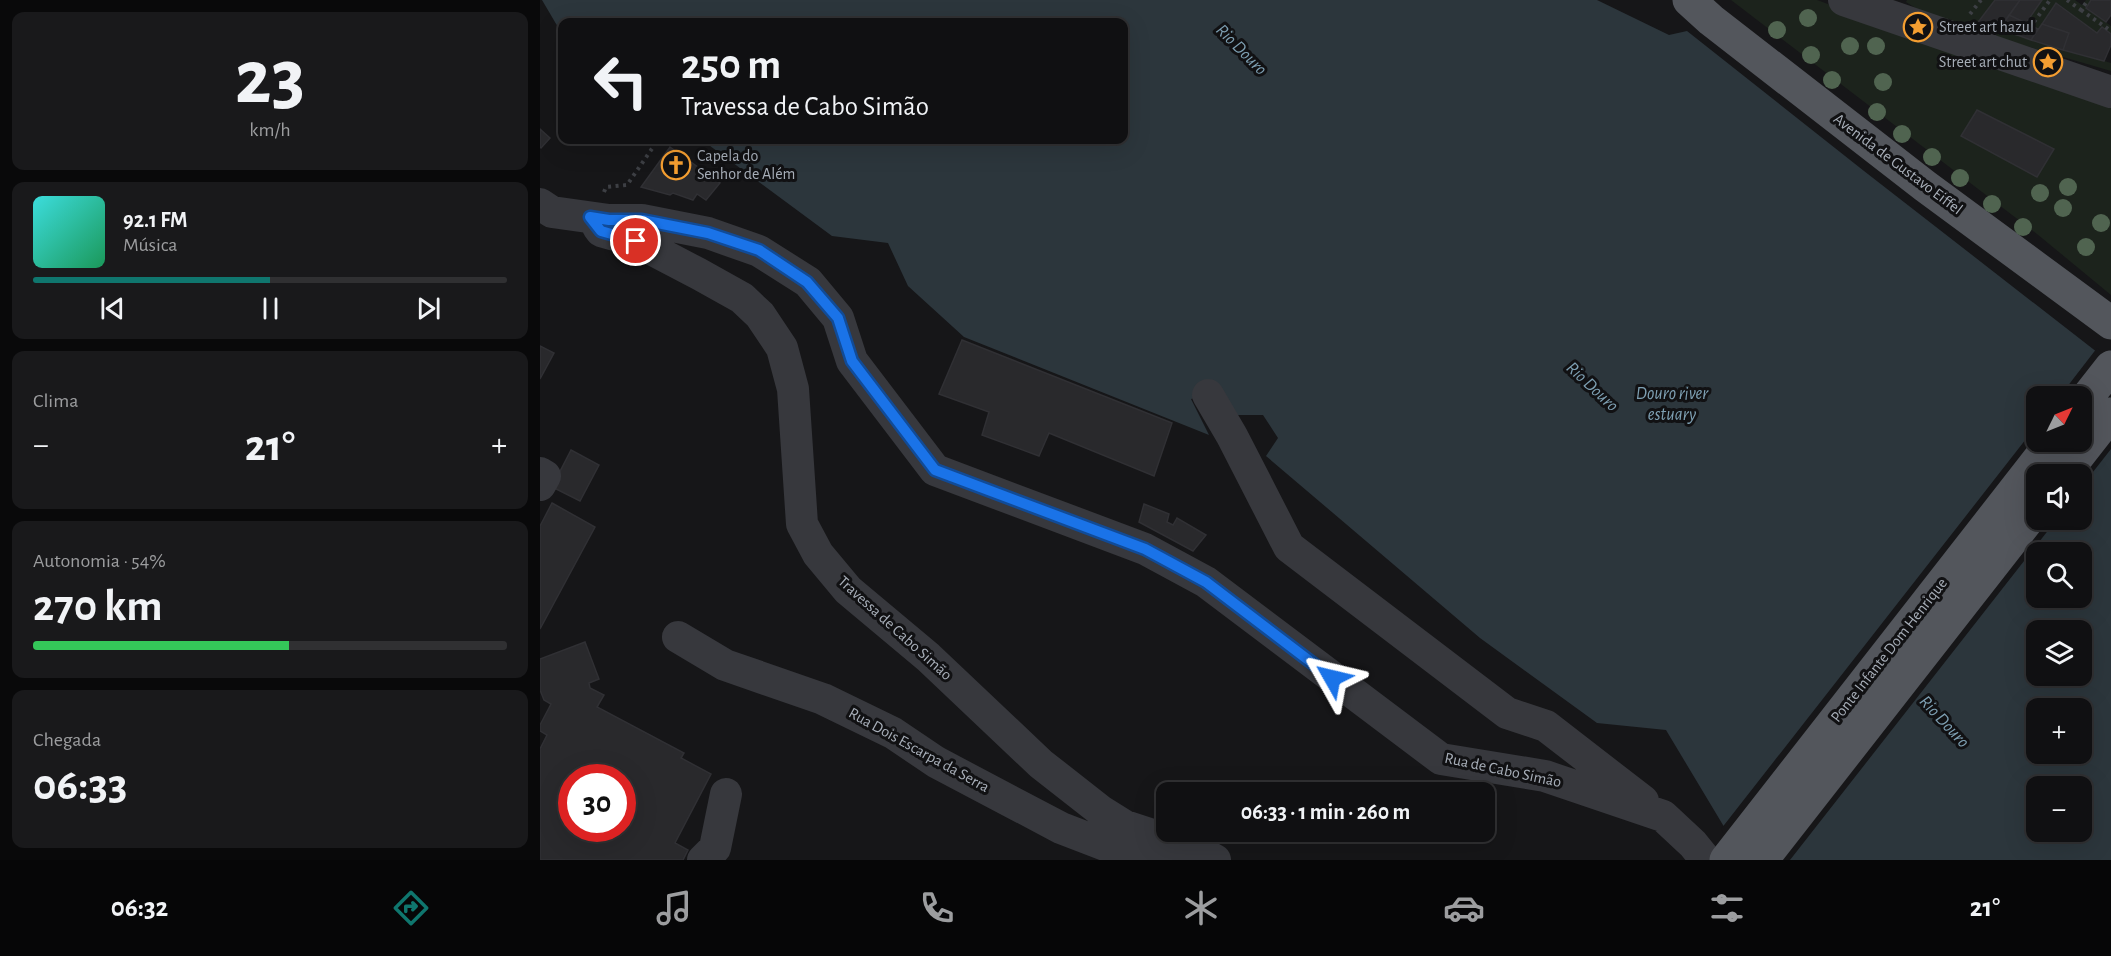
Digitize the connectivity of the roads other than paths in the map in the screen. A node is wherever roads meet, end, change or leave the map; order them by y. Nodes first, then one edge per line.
1 (1689, 0) edge
2 (1845, 0) edge
3 (2111, 92) edge
4 (540, 204) edge
5 (597, 205) junction
6 (2111, 323) edge
7 (2111, 367) edge
8 (2092, 391) edge
9 (1208, 395) dead end
10 (2111, 414) edge
11 (2044, 452) edge
12 (2072, 464) edge
13 (540, 473) edge
14 (540, 485) edge
15 (2026, 522) edge
16 (678, 637) dead end
17 (726, 794) dead end
18 (1663, 816) junction
19 (1196, 856) edge
20 (703, 860) edge
21 (1161, 860) edge
22 (1706, 860) edge
23 (1726, 860) edge
24 (1762, 860) edge

1 - 6 main road, Avenida de Gustavo Eiffel
2 - 3 street
4 - 5 street, Rua de Cabo Simão
5 - 18 street, Rua de Cabo Simão
5 - 19 street, Travessa de Cabo Simão
7 - 8 main road
9 - 18 street
10 - 12 main road
11 - 23 main road, Ponte Infante Dom Henrique
13 - 14 street
15 - 24 main road, Ponte Infante Dom Henrique
16 - 21 street, Rua Dois Escarpa da Serra
17 - 20 street
18 - 22 street, Rua de Cabo Simão

